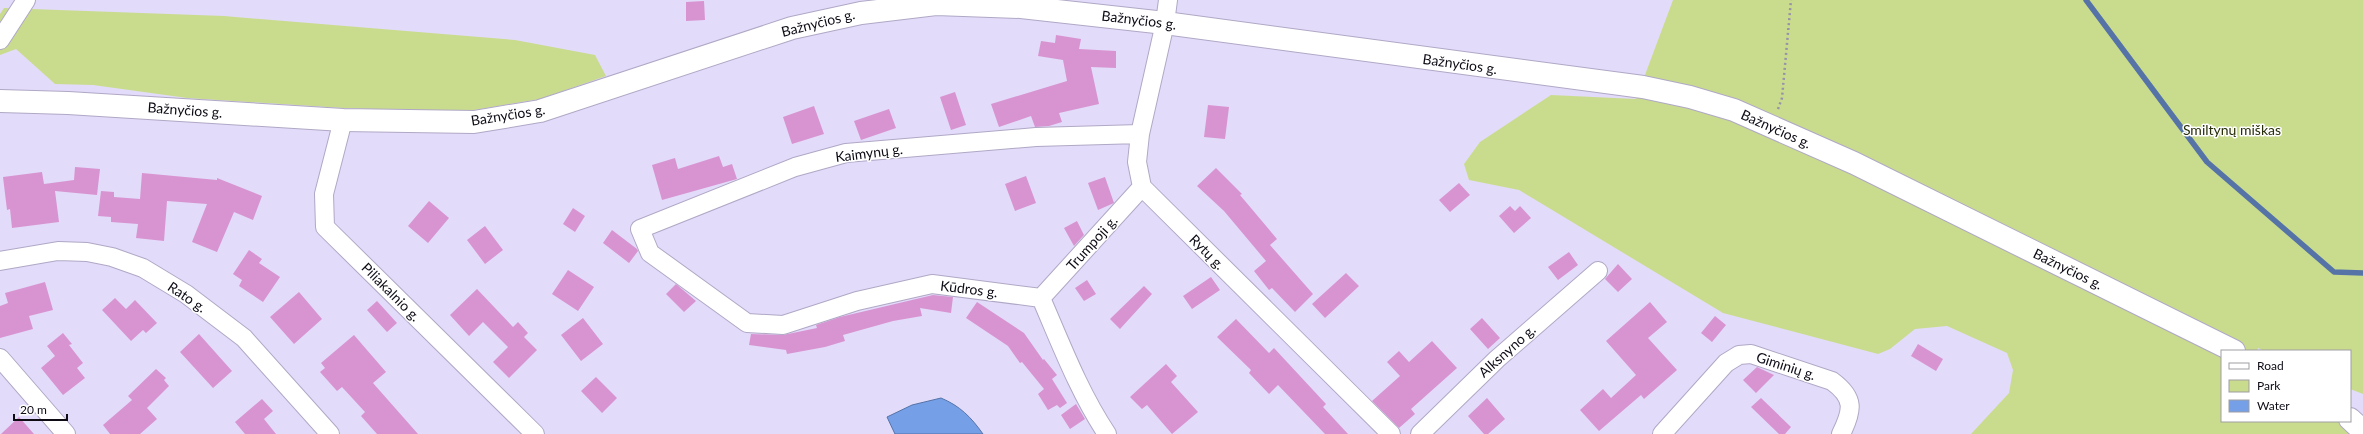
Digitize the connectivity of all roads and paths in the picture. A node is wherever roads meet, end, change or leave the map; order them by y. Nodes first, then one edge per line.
1 (26, 0) edge
2 (1168, 0) edge
3 (1791, 0) edge
4 (1165, 23) junction
5 (0, 40) edge
6 (0, 101) edge
7 (343, 120) junction
8 (1772, 127) junction
9 (1140, 134) junction
10 (1142, 187) junction
11 (0, 260) edge
12 (1598, 271) dead end
13 (691, 284) joint
14 (1041, 298) junction
15 (2232, 350) edge
16 (0, 358) edge
17 (2351, 404) edge
18 (2363, 409) edge
19 (2351, 420) edge
20 (2363, 432) edge
21 (66, 434) edge
22 (330, 434) edge
23 (535, 434) edge
24 (1107, 434) edge
25 (1391, 434) edge
26 (1420, 434) edge
27 (1662, 434) edge
28 (1841, 434) edge

1 - 5 street
2 - 4 street
3 - 8 path
4 - 7 main road, Bažnyčios g.
4 - 8 main road, Bažnyčios g.
4 - 9 street
6 - 7 main road, Bažnyčios g.
7 - 23 street, Piliakalnio g.
8 - 15 main road, Bažnyčios g.
9 - 10 street
9 - 13 street, Kaimynų g.
10 - 14 street, Trumpoji g.
10 - 25 street, Rytų g.
11 - 22 street, Rato g.
12 - 26 street, Alksnyno g.
13 - 14 street, Kūdros g.
14 - 24 street
16 - 21 street
17 - 18 main road
19 - 20 main road
27 - 28 street, Giminių g.

